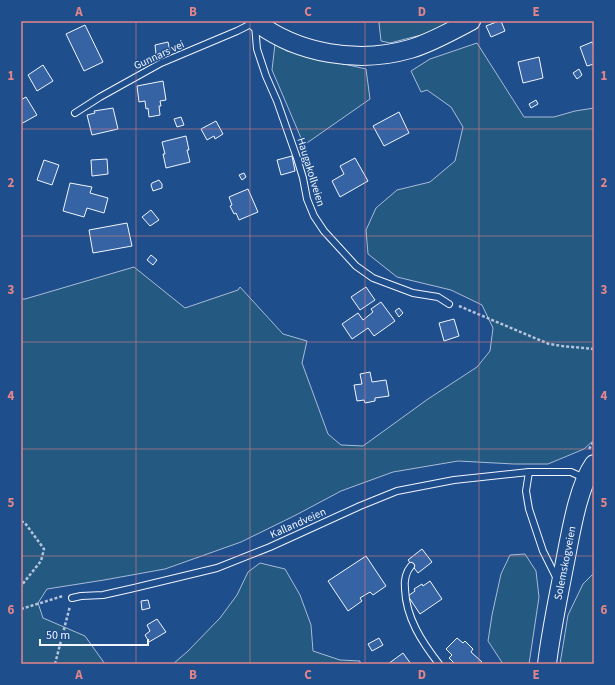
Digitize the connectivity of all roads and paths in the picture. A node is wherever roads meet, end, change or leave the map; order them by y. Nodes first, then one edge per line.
1 (254, 21) edge
2 (471, 21) edge
3 (75, 113) dead end
4 (449, 304) joint
5 (594, 349) edge
6 (529, 472) junction
7 (590, 472) edge
8 (21, 521) edge
9 (411, 566) dead end
10 (21, 586) edge
11 (560, 586) junction
12 (72, 598) junction
13 (21, 609) edge
14 (55, 664) edge
15 (439, 664) edge
16 (547, 664) edge

1 - 2 street
1 - 3 lane, Gunnars vei
1 - 4 lane, Haugakollveien
4 - 5 path
6 - 7 lane, Kallandveien
6 - 11 lane
6 - 12 lane, Kallandveien
7 - 11 street, Solemskogveien
8 - 10 path
9 - 15 lane
11 - 16 street, Solemskogveien
12 - 13 path
12 - 14 path

